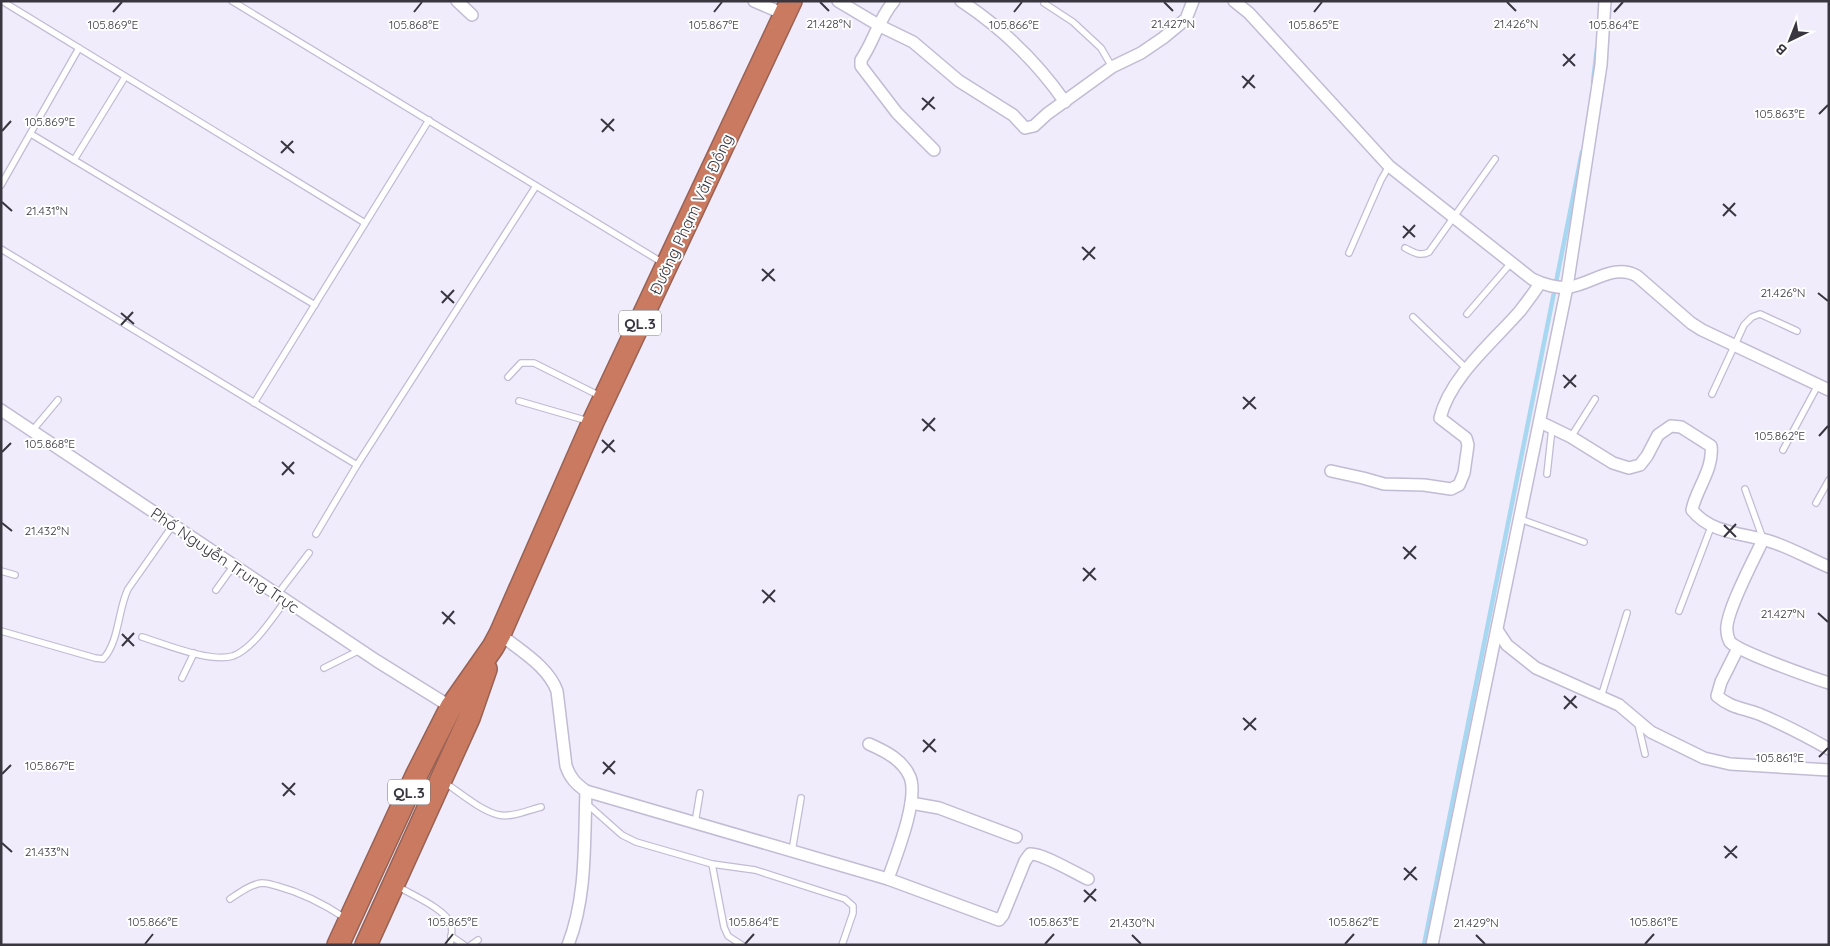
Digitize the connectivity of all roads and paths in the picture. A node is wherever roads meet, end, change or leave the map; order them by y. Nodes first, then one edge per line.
1 (2, 1) edge
2 (232, 1) edge
3 (457, 1) edge
4 (754, 1) edge
5 (838, 1) edge
6 (894, 1) edge
7 (961, 1) edge
8 (1193, 1) edge
9 (1234, 1) edge
10 (1605, 1) edge
11 (1044, 3) dead end
12 (788, 8) edge
13 (472, 15) dead end
14 (880, 26) junction
15 (79, 48) junction
16 (1112, 67) junction
17 (125, 77) junction
18 (1065, 102) junction
19 (429, 120) junction
20 (31, 134) junction
21 (934, 150) dead end
22 (1495, 159) dead end
23 (74, 160) junction
24 (1389, 166) junction
25 (1, 185) edge
26 (536, 186) junction
27 (1454, 218) junction
28 (365, 224) junction
29 (1405, 248) dead end
30 (1, 250) edge
31 (1349, 253) dead end
32 (1511, 263) junction
33 (667, 265) junction
34 (1544, 284) junction
35 (1564, 287) junction
36 (315, 305) junction
37 (1467, 314) dead end
38 (1413, 317) dead end
39 (1797, 331) dead end
40 (1735, 346) junction
41 (1467, 369) junction
42 (508, 377) dead end
43 (1824, 387) edge
44 (1712, 394) dead end
45 (604, 398) junction
46 (1595, 399) dead end
47 (58, 400) dead end
48 (519, 401) dead end
49 (254, 403) junction
50 (1, 410) edge
51 (593, 422) junction
52 (1540, 422) junction
53 (1552, 428) junction
54 (32, 431) junction
55 (1571, 437) junction
56 (1784, 450) dead end
57 (357, 465) junction
58 (1330, 471) dead end
59 (1547, 474) dead end
60 (1829, 480) edge
61 (1745, 489) dead end
62 (1816, 504) dead end
63 (1520, 519) junction
64 (173, 525) junction
65 (1711, 527) junction
66 (316, 534) dead end
67 (1763, 540) junction
68 (1584, 542) dead end
69 (309, 554) dead end
70 (234, 566) junction
71 (1829, 567) edge
72 (1, 571) edge
73 (15, 575) dead end
74 (216, 590) dead end
75 (282, 597) junction
76 (1679, 611) dead end
77 (1627, 613) dead end
78 (1497, 630) junction
79 (1, 631) edge
80 (142, 637) dead end
81 (497, 641) junction
82 (1738, 648) junction
83 (360, 650) junction
84 (194, 653) junction
85 (324, 668) dead end
86 (182, 678) dead end
87 (1829, 683) edge
88 (1601, 697) junction
89 (451, 707) junction
90 (1638, 722) junction
91 (868, 744) dead end
92 (1829, 749) edge
93 (1644, 754) dead end
94 (1829, 770) edge
95 (441, 780) junction
96 (700, 793) dead end
97 (586, 797) junction
98 (801, 798) dead end
99 (911, 803) junction
100 (542, 807) dead end
101 (695, 823) junction
102 (1016, 837) dead end
103 (792, 851) junction
104 (712, 864) junction
105 (888, 879) junction
106 (1088, 879) dead end
107 (394, 884) junction
108 (230, 899) dead end
109 (349, 921) junction
110 (451, 936) junction
111 (478, 940) dead end
112 (338, 945) edge
113 (366, 945) edge
114 (450, 945) edge
115 (464, 945) edge
116 (471, 945) edge
117 (568, 945) edge
118 (742, 945) edge
119 (842, 945) edge
120 (1432, 945) edge

1 - 15 lane
2 - 19 lane
3 - 13 street
4 - 12 street
5 - 14 street
6 - 14 street
7 - 18 street
8 - 16 street
9 - 24 street
10 - 35 street
11 - 16 lane
12 - 33 highway, Đường Phạm Văn Đồng / QL.3
14 - 18 street
14 - 21 street
15 - 17 lane
15 - 20 lane
16 - 18 street
17 - 23 lane
17 - 28 lane
19 - 26 lane
19 - 28 lane
20 - 23 lane
20 - 25 lane
22 - 27 lane
23 - 36 lane
24 - 27 street
24 - 31 lane
26 - 33 lane
26 - 57 lane
27 - 29 lane
27 - 32 street
28 - 36 lane
30 - 49 lane
32 - 34 street
32 - 37 lane
33 - 45 highway, Đường Phạm Văn Đồng / QL.3
34 - 35 street
34 - 41 street
35 - 40 street
35 - 52 street
36 - 49 lane
38 - 41 lane
39 - 40 lane
40 - 43 street
40 - 44 lane
41 - 58 street
42 - 45 lane
43 - 56 lane
45 - 51 highway, Đường Phạm Văn Đồng / QL.3
46 - 55 lane
47 - 54 lane
48 - 51 lane
49 - 57 lane
50 - 54 street, Phố Nguyễn Trung Trực
51 - 81 highway, Đường Phạm Văn Đồng / QL.3
52 - 53 street
52 - 63 street
53 - 55 street
53 - 59 lane
54 - 64 street, Phố Nguyễn Trung Trực
55 - 65 street
57 - 66 lane
60 - 62 lane
61 - 67 lane
63 - 68 lane
63 - 78 street
64 - 70 street, Phố Nguyễn Trung Trực
64 - 79 lane
65 - 67 street
65 - 76 lane
67 - 71 street
67 - 82 street
69 - 75 lane
70 - 74 lane
70 - 75 street, Phố Nguyễn Trung Trực
72 - 73 lane
75 - 83 street, Phố Nguyễn Trung Trực
75 - 84 lane
77 - 88 lane
78 - 88 street
78 - 120 street
80 - 84 lane
81 - 89 highway, Đường Phạm Văn Đồng / QL.3
81 - 95 highway, Đường Phạm Văn Đồng / QL.3
81 - 97 street
82 - 87 street
82 - 92 street
83 - 85 lane
83 - 89 street, Phố Nguyễn Trung Trực
84 - 86 lane
88 - 90 street
89 - 109 highway, Đường Phạm Văn Đồng / QL.3
90 - 93 lane
90 - 94 street
91 - 99 street
95 - 100 lane
95 - 107 highway, Đường Phạm Văn Đồng / QL.3
96 - 101 lane
97 - 101 street
97 - 104 lane
97 - 117 street
98 - 103 lane
99 - 102 street
99 - 105 street
101 - 103 street
103 - 105 street
104 - 118 lane
104 - 119 lane
105 - 106 street
107 - 110 lane
107 - 113 highway, Đường Phạm Văn Đồng / QL.3
108 - 109 lane
109 - 112 highway, Đường Phạm Văn Đồng / QL.3
110 - 114 lane
110 - 115 lane
111 - 116 lane

